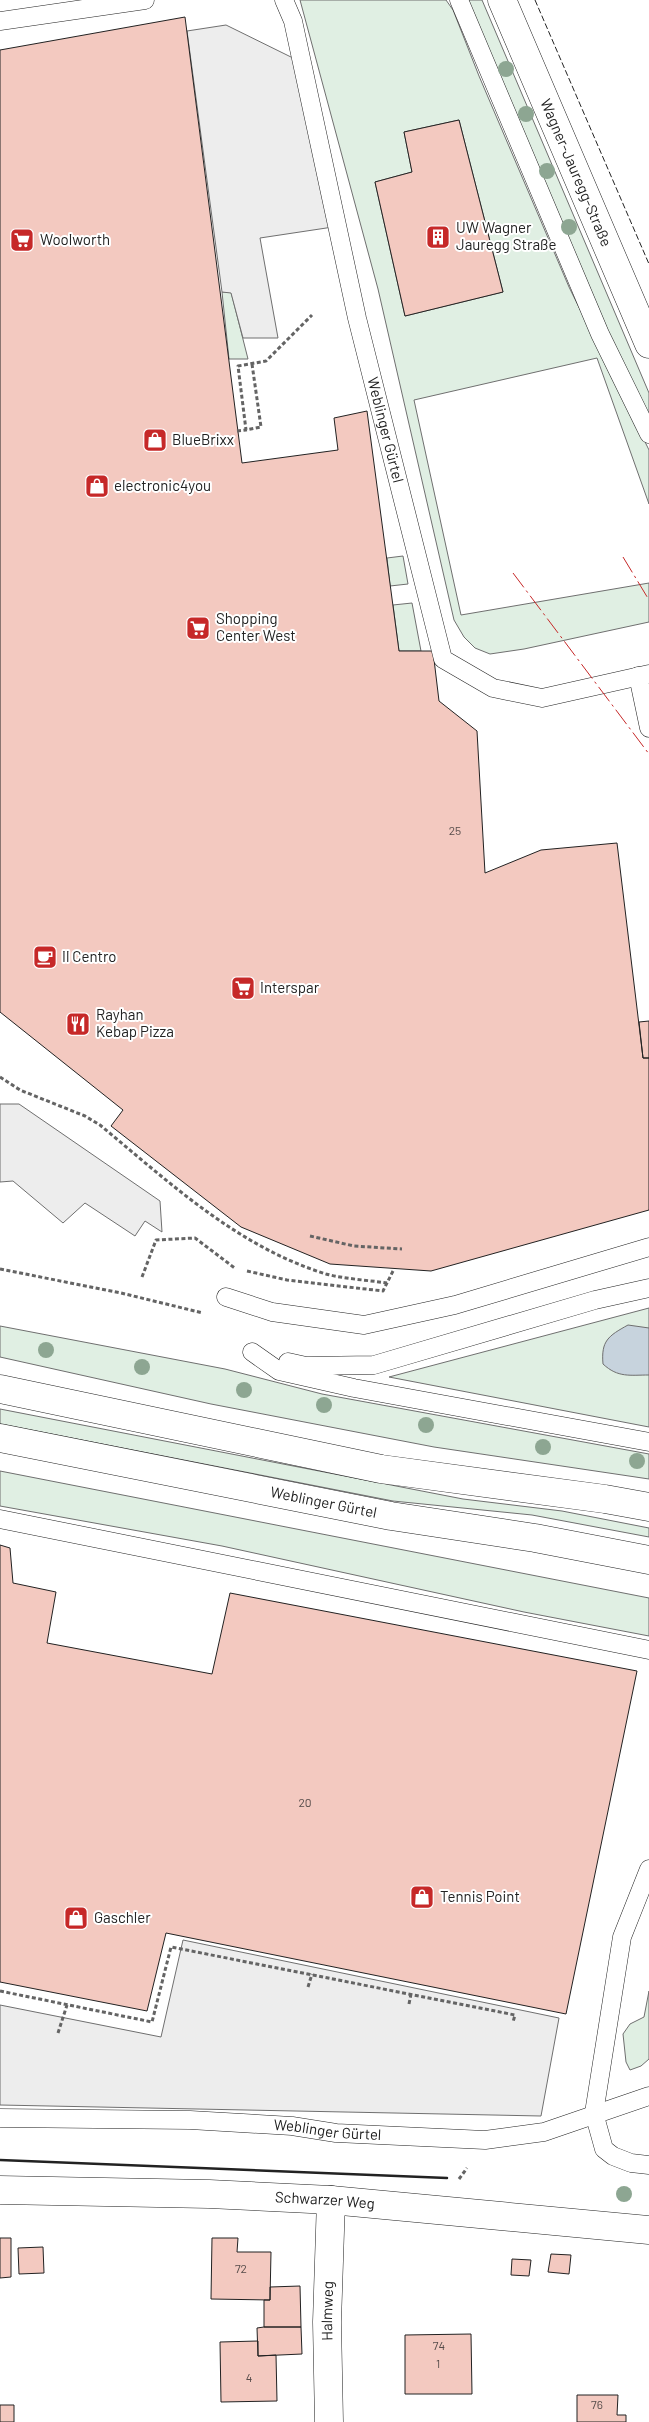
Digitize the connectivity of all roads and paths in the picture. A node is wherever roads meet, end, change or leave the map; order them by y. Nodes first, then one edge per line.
1 (145, 0) edge
2 (284, 0) edge
3 (459, 0) edge
4 (502, 0) edge
5 (0, 20) edge
6 (312, 315) dead end
7 (649, 344) edge
8 (252, 364) junction
9 (246, 430) junction
10 (238, 431) dead end
11 (649, 434) edge
12 (643, 675) edge
13 (649, 728) edge
14 (0, 1077) edge
15 (310, 1236) dead end
16 (649, 1247) edge
17 (402, 1249) dead end
18 (0, 1269) edge
19 (394, 1269) dead end
20 (142, 1277) dead end
21 (287, 1280) junction
22 (386, 1283) junction
23 (649, 1288) edge
24 (226, 1297) dead end
25 (272, 1312) junction
26 (207, 1314) dead end
27 (0, 1388) edge
28 (0, 1438) edge
29 (649, 1442) edge
30 (649, 1507) edge
31 (0, 1519) edge
32 (649, 1560) edge
33 (649, 1650) edge
34 (649, 1870) edge
35 (312, 1974) junction
36 (308, 1987) dead end
37 (0, 1992) edge
38 (411, 1994) junction
39 (409, 2004) dead end
40 (67, 2005) junction
41 (513, 2022) dead end
42 (58, 2033) dead end
43 (648, 2096) edge
44 (594, 2113) junction
45 (0, 2118) edge
46 (486, 2140) junction
47 (649, 2165) edge
48 (0, 2190) edge
49 (331, 2200) junction
50 (439, 2209) junction
51 (649, 2230) edge
52 (329, 2422) edge

1 - 5 lane
2 - 12 lane, Weblinger Gürtel
3 - 11 lane
4 - 7 main road, Wagner-Jauregg-Straße
6 - 8 path
8 - 9 path
8 - 9 path
9 - 10 path
12 - 13 lane, Weblinger Gürtel
14 - 22 path
15 - 17 path
16 - 25 lane
18 - 26 path
19 - 22 path
20 - 21 path
21 - 22 path
21 - 25 path
23 - 29 lane
24 - 25 lane
27 - 30 main road
28 - 32 main road, Weblinger Gürtel
31 - 33 lane
34 - 44 lane
35 - 36 path
35 - 38 path
35 - 40 path
37 - 40 path
38 - 39 path
38 - 41 path
40 - 42 path
43 - 44 lane, Weblinger Gürtel
44 - 46 lane, Weblinger Gürtel
44 - 47 lane
45 - 46 lane, Weblinger Gürtel
46 - 50 path
48 - 49 main road, Schwarzer Weg
49 - 50 main road, Schwarzer Weg
49 - 52 main road, Halmweg
50 - 51 main road, Schwarzer Weg

